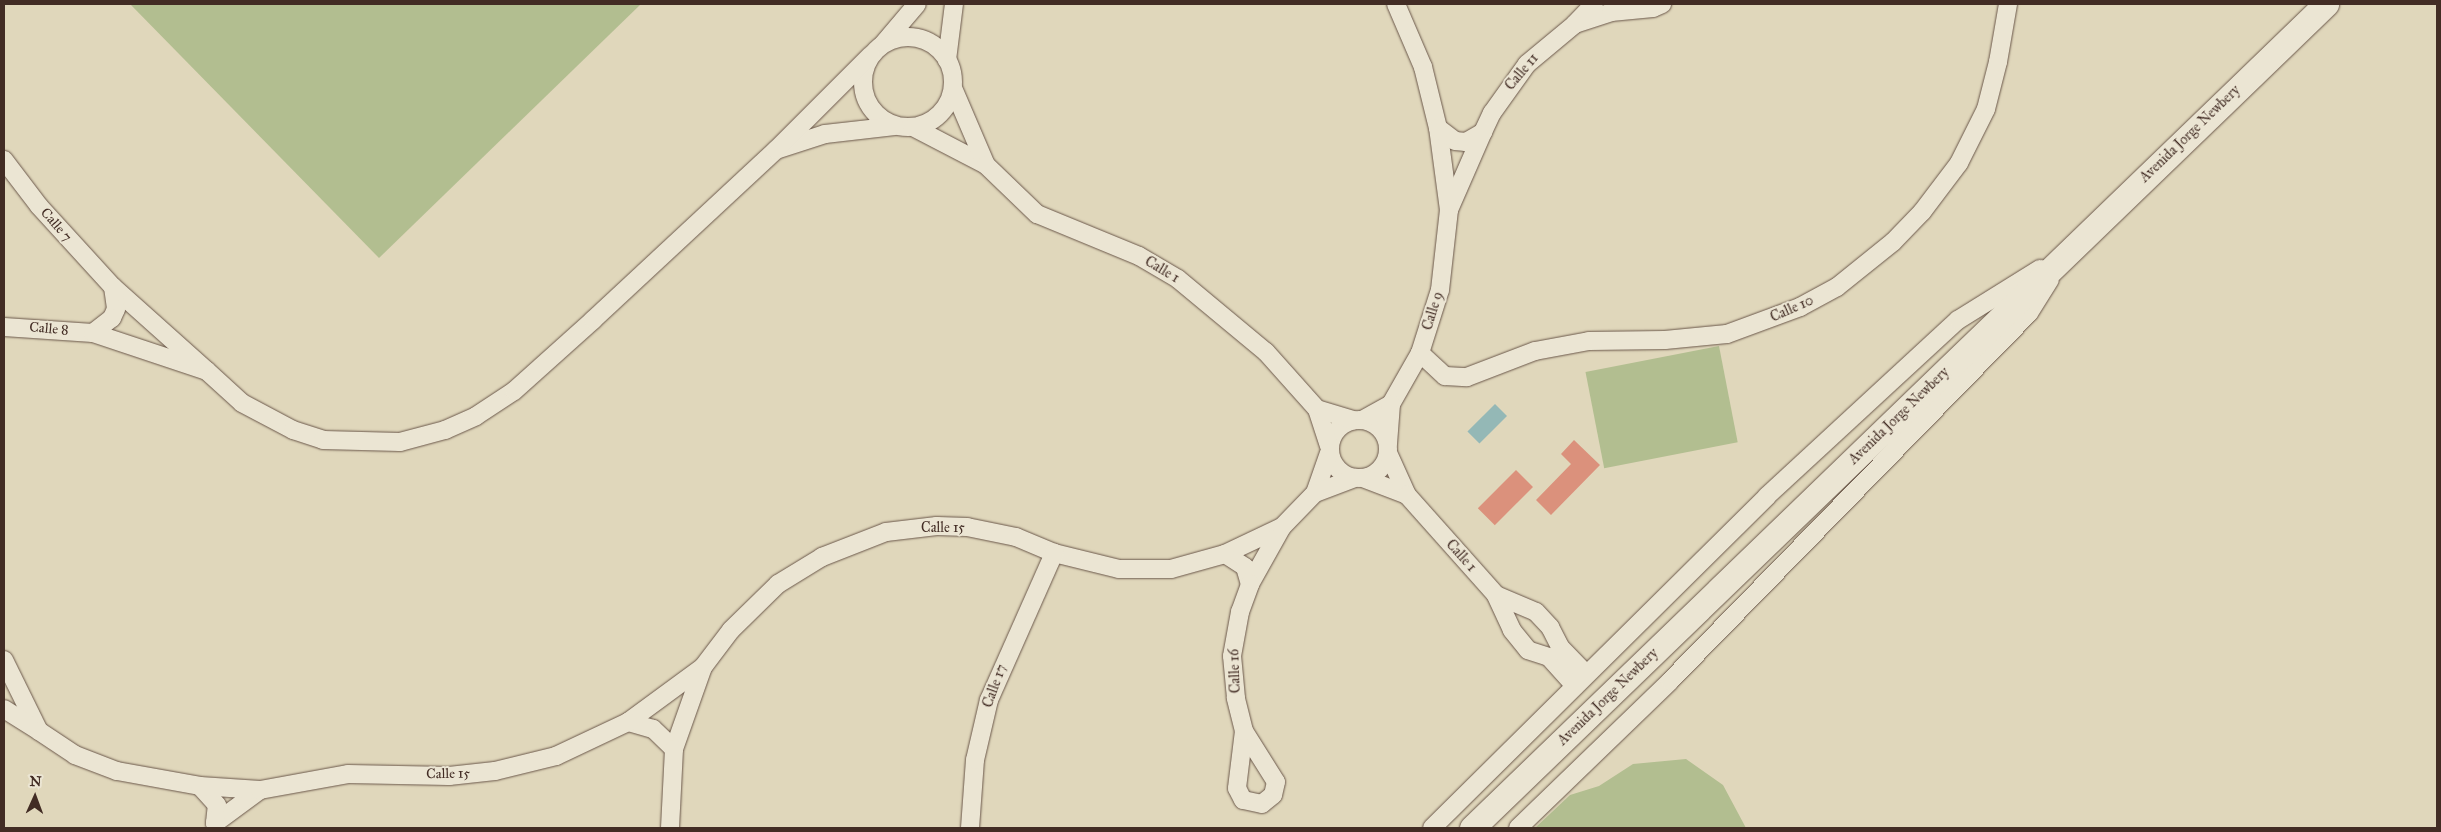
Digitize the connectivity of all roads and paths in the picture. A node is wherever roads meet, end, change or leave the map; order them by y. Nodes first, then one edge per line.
1 (916, 4) edge
2 (954, 4) edge
3 (1396, 4) edge
4 (1594, 4) edge
5 (1662, 4) edge
6 (2008, 4) edge
7 (2326, 4) edge
8 (1575, 24) junction
9 (877, 50) junction
10 (947, 60) junction
11 (953, 88) junction
12 (905, 126) junction
13 (1438, 128) junction
14 (1484, 132) junction
15 (776, 150) junction
16 (4, 160) edge
17 (986, 165) junction
18 (1449, 210) junction
19 (2068, 252) junction
20 (113, 287) junction
21 (4, 327) edge
22 (93, 333) junction
23 (1420, 353) junction
24 (207, 371) junction
25 (1391, 404) junction
26 (1317, 409) junction
27 (1358, 420) junction
28 (1329, 449) junction
29 (1388, 449) junction
30 (1359, 478) junction
31 (1315, 493) junction
32 (1407, 494) junction
33 (1282, 527) junction
34 (1054, 553) junction
35 (1225, 554) junction
36 (1250, 584) junction
37 (1496, 595) junction
38 (1554, 652) junction
39 (4, 660) edge
40 (703, 666) junction
41 (1580, 680) junction
42 (4, 709) edge
43 (628, 722) junction
44 (39, 731) junction
45 (1244, 731) dead end
46 (674, 749) junction
47 (200, 786) junction
48 (260, 790) junction
49 (212, 826) edge
50 (670, 828) edge
51 (970, 828) edge
52 (1432, 828) edge
53 (1472, 828) edge
54 (1518, 828) edge

1 - 9 street, Calle 7
2 - 10 street
3 - 13 street
4 - 8 street
5 - 8 street
6 - 23 street, Calle 10
7 - 19 main road, Avenida Jorge Newbery
8 - 14 street, Calle 11
9 - 10 street
9 - 12 street
9 - 15 street, Calle 7
10 - 11 street
11 - 12 street
11 - 17 street
12 - 15 street
12 - 17 street
13 - 14 street
13 - 18 street
14 - 18 street, Calle 11
15 - 24 street, Calle 7
16 - 20 street, Calle 7
17 - 26 street, Calle 1
18 - 23 street, Calle 9
19 - 41 street
19 - 53 main road, Avenida Jorge Newbery
19 - 54 street
20 - 22 street
20 - 24 street, Calle 7
21 - 22 street, Calle 8
22 - 24 street, Calle 8
23 - 25 street, Calle 9
25 - 27 street
25 - 29 street
26 - 27 street
26 - 28 street
27 - 28 street
27 - 29 street
28 - 30 street
28 - 31 street
29 - 30 street
29 - 32 street
30 - 31 street
30 - 32 street
31 - 33 street
32 - 37 street, Calle 1
33 - 35 street, Calle 15
33 - 36 street, Calle 16
34 - 35 street, Calle 15
34 - 40 street, Calle 15
34 - 51 street, Calle 17
35 - 36 street
36 - 45 street, Calle 16
37 - 38 street
37 - 38 street
38 - 41 street
39 - 44 street
40 - 43 street, Calle 15
40 - 46 street
41 - 52 street
42 - 44 street
43 - 46 street
43 - 48 street, Calle 15
44 - 47 street
46 - 50 street
47 - 48 street
47 - 49 street
48 - 49 street

